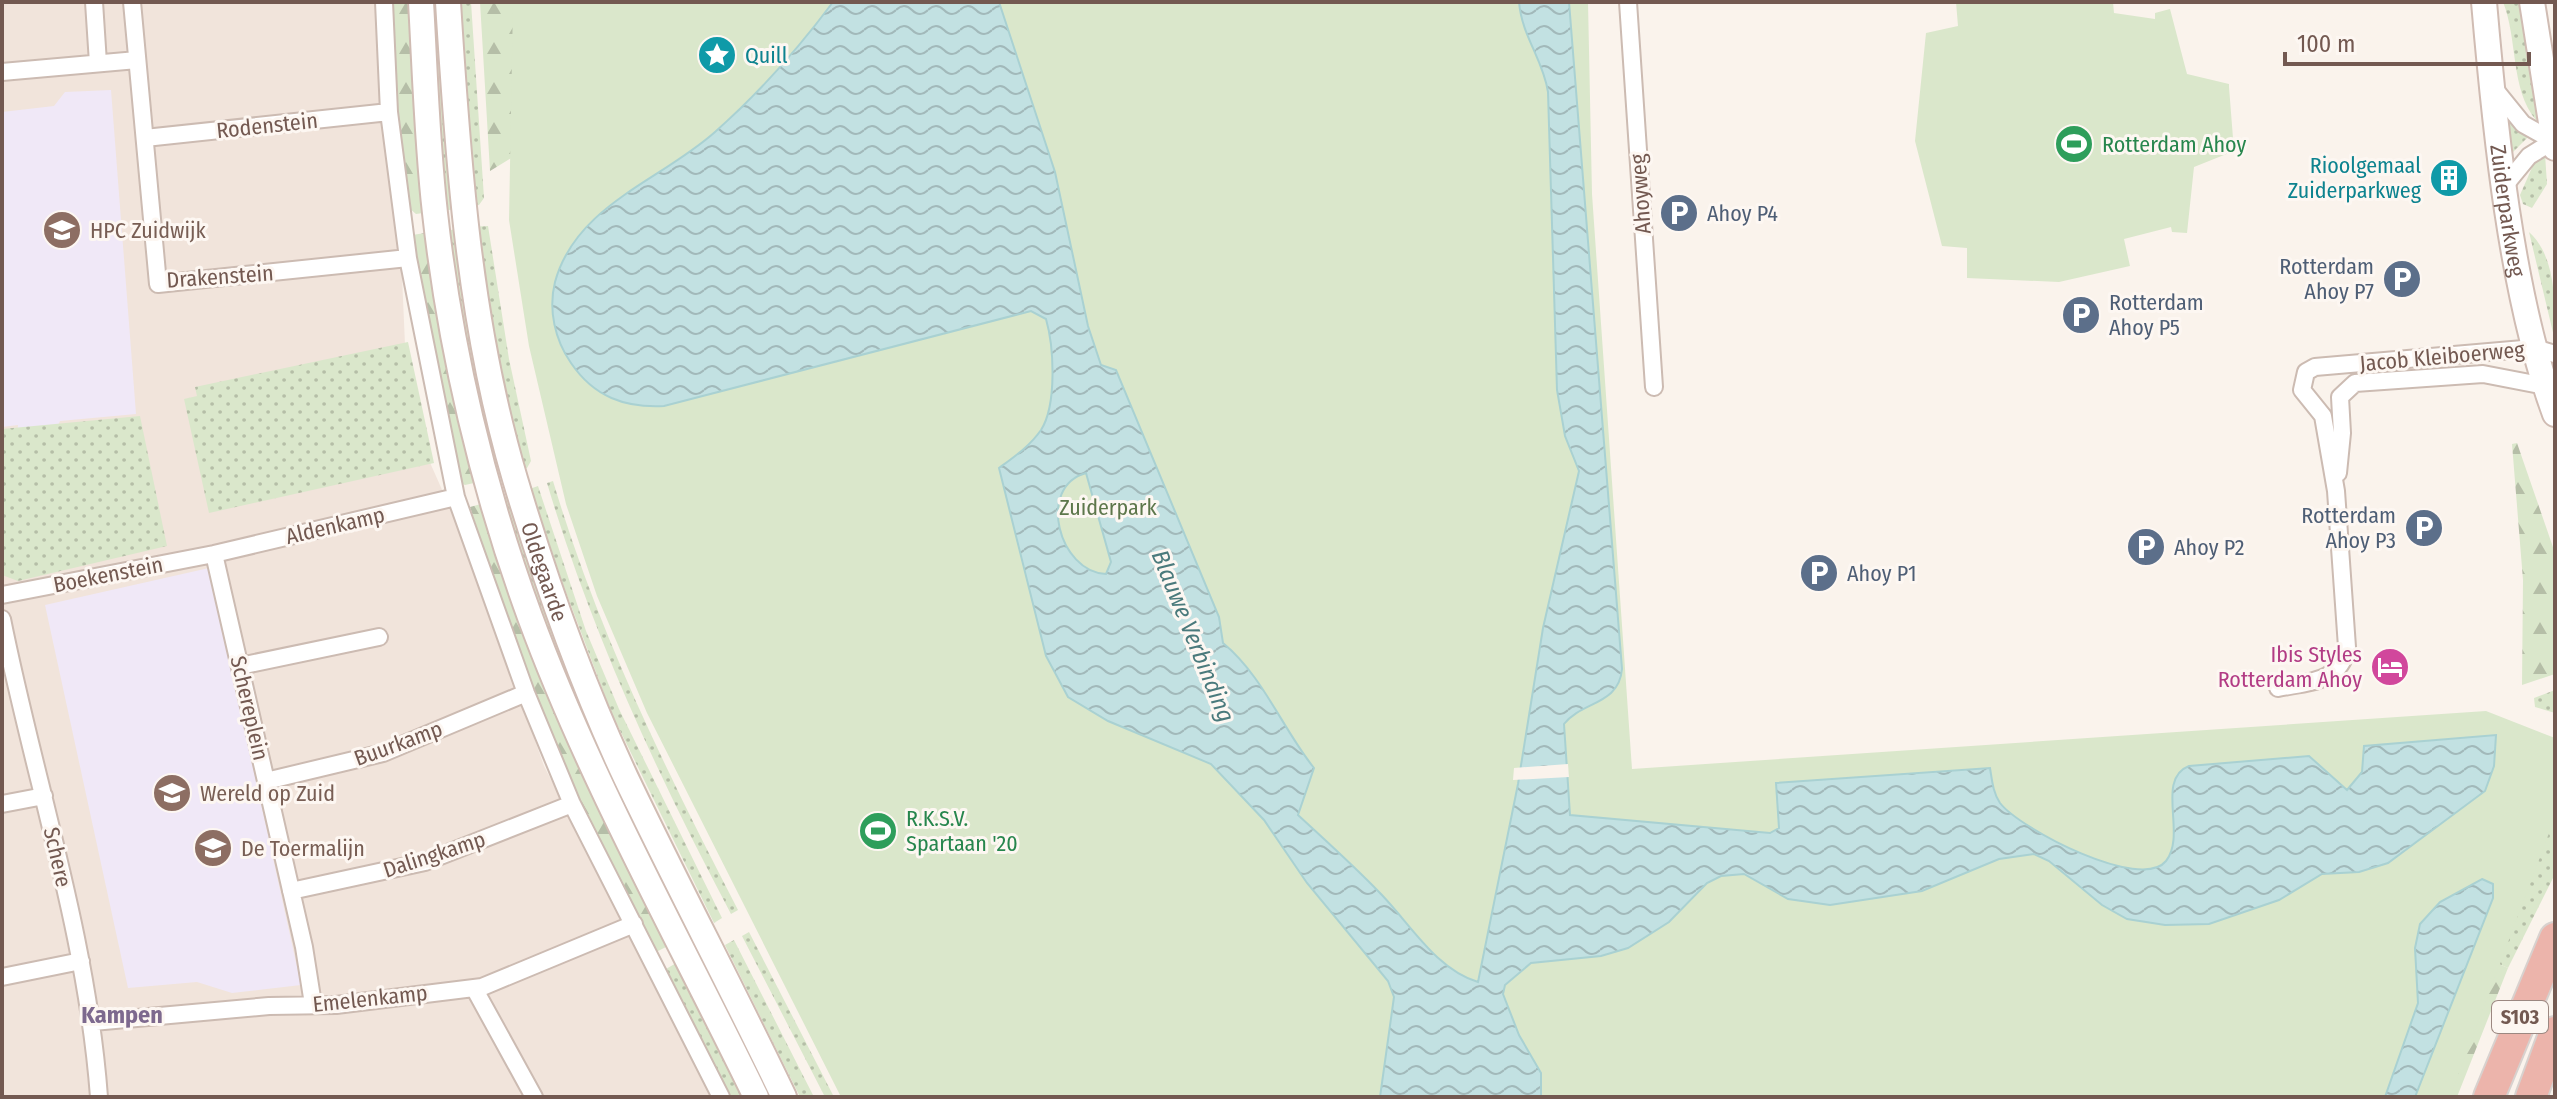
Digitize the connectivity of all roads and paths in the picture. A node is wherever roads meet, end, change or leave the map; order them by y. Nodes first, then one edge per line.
1 (94, 2) edge
2 (132, 2) edge
3 (384, 2) edge
4 (421, 2) edge
5 (448, 2) edge
6 (1628, 2) edge
7 (2484, 2) edge
8 (2532, 2) edge
9 (137, 60) junction
10 (98, 63) junction
11 (2, 72) edge
12 (2492, 86) junction
13 (389, 112) junction
14 (145, 138) junction
15 (2555, 141) edge
16 (2555, 148) edge
17 (2506, 184) junction
18 (408, 258) junction
19 (2545, 351) edge
20 (2329, 366) junction
21 (2545, 386) junction
22 (1654, 387) dead end
23 (2340, 397) junction
24 (2555, 414) edge
25 (2336, 491) junction
26 (456, 497) junction
27 (214, 554) junction
28 (2, 595) edge
29 (3, 630) edge
30 (379, 637) dead end
31 (240, 666) junction
32 (2278, 688) dead end
33 (526, 693) junction
34 (266, 781) junction
35 (44, 796) junction
36 (2, 804) edge
37 (572, 804) junction
38 (291, 891) junction
39 (634, 924) junction
40 (2555, 938) edge
41 (81, 961) junction
42 (2, 977) edge
43 (474, 988) junction
44 (313, 1004) junction
45 (93, 1022) junction
46 (2555, 1032) edge
47 (2532, 1096) edge
48 (99, 1097) edge
49 (534, 1097) edge
50 (721, 1097) edge
51 (756, 1097) edge
52 (784, 1097) edge
53 (2489, 1097) edge

1 - 10 street
2 - 9 street, Drakenstein
3 - 13 street
4 - 51 main road, Oldegaarde
5 - 52 main road, Oldegaarde
6 - 22 street, Ahoyweg
7 - 12 main road, Zuiderparkweg
8 - 15 main road
9 - 10 street
9 - 14 street, Drakenstein
10 - 11 street
12 - 15 street
12 - 17 main road, Zuiderparkweg
13 - 14 street, Rodenstein
13 - 18 street
14 - 18 street, Drakenstein
15 - 16 main road
15 - 17 street
17 - 19 main road, Zuiderparkweg
18 - 26 street
19 - 20 street, Jacob Kleiboerweg
19 - 21 main road, Zuiderparkweg
20 - 23 street, Jacob Kleiboerweg
20 - 25 street, Jacob Kleiboerweg
21 - 23 street, Jacob Kleiboerweg
21 - 24 main road, Zuiderparkweg
23 - 25 street, Jacob Kleiboerweg
25 - 32 street, Jacob Kleiboerweg
26 - 27 street, Aldenkamp
26 - 33 street
27 - 28 street, Boekenstein
27 - 31 street, Schereplein
29 - 35 street, Schere
30 - 31 street
31 - 34 street, Schereplein
33 - 34 street, Buurkamp
33 - 37 street
34 - 38 street, Schereplein
35 - 36 street
35 - 41 street, Schere
37 - 38 street, Dalingkamp
37 - 39 street
38 - 44 street, Schereplein
39 - 43 street, Emelenkamp
39 - 50 street
40 - 53 highway, S103
41 - 42 street
41 - 45 street, Schere
43 - 44 street, Emelenkamp
43 - 49 street
44 - 45 street, Emelenkamp
45 - 48 street, Schere
46 - 47 highway, S103

